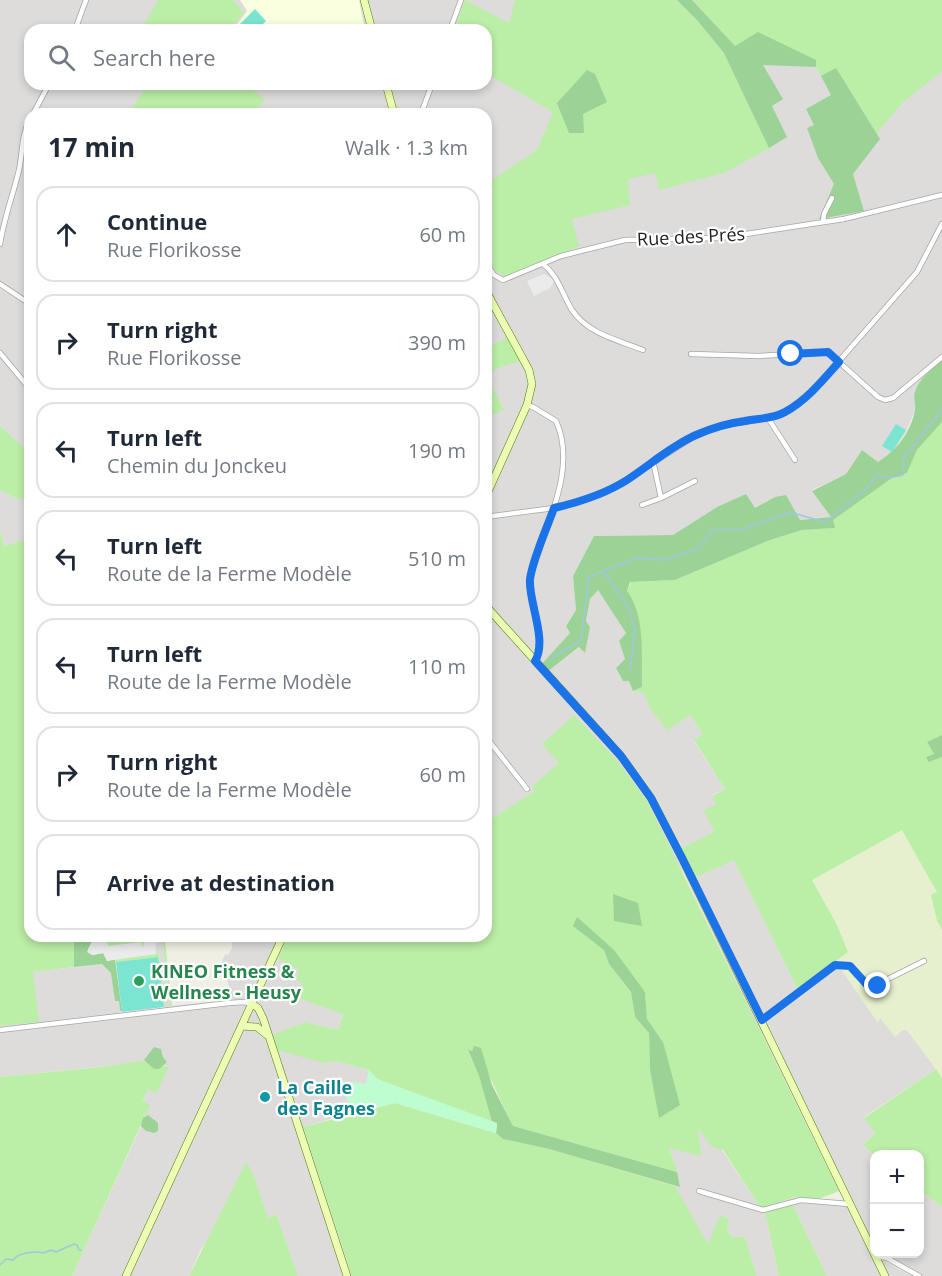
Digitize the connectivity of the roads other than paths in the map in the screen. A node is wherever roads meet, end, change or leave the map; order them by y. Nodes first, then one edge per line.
1 (86, 0) edge
2 (364, 0) edge
3 (461, 0) edge
4 (77, 24) edge
5 (370, 24) edge
6 (452, 24) edge
7 (46, 90) edge
8 (388, 90) edge
9 (430, 90) edge
10 (36, 108) edge
11 (392, 108) edge
12 (423, 108) edge
13 (24, 132) edge
14 (942, 195) edge
15 (832, 198) dead end
16 (823, 222) junction
17 (942, 224) edge
18 (0, 244) edge
19 (543, 264) junction
20 (492, 272) edge
21 (0, 284) edge
22 (24, 300) edge
23 (492, 302) edge
24 (644, 350) dead end
25 (0, 353) edge
26 (691, 354) dead end
27 (942, 357) edge
28 (839, 362) junction
29 (24, 383) edge
30 (527, 405) junction
31 (768, 418) junction
32 (795, 460) dead end
33 (653, 461) junction
34 (695, 481) dead end
35 (492, 483) edge
36 (661, 498) junction
37 (642, 505) dead end
38 (554, 508) junction
39 (492, 516) edge
40 (492, 613) edge
41 (535, 661) junction
42 (492, 745) edge
43 (527, 789) dead end
44 (280, 942) edge
45 (924, 961) dead end
46 (252, 1004) junction
47 (263, 1020) junction
48 (762, 1020) junction
49 (242, 1026) junction
50 (257, 1027) junction
51 (0, 1030) edge
52 (267, 1035) junction
53 (699, 1191) dead end
54 (849, 1204) junction
55 (870, 1244) edge
56 (877, 1258) edge
57 (887, 1258) edge
58 (126, 1276) edge
59 (347, 1276) edge
60 (885, 1276) edge
61 (919, 1276) edge

1 - 4 street
2 - 5 street
3 - 6 street
7 - 10 street
8 - 11 street
9 - 12 street
13 - 18 street
14 - 16 street, Rue des Prés
15 - 16 street
16 - 19 street, Rue des Prés
17 - 28 street
19 - 20 street, Rue des Prés
19 - 24 street
21 - 22 street
23 - 30 street
25 - 29 street
26 - 28 street
27 - 28 street
28 - 31 street
30 - 35 street
30 - 38 street
31 - 32 street
31 - 33 street
33 - 36 street
33 - 38 street
34 - 36 street
36 - 37 street
38 - 39 street
38 - 41 street
40 - 41 street
41 - 48 street
42 - 43 street
44 - 46 street
45 - 48 street
46 - 47 street
46 - 49 street
46 - 51 street
47 - 50 street
47 - 52 street
48 - 54 street
49 - 50 street
49 - 58 street
50 - 52 street
52 - 59 street
53 - 54 street
54 - 55 street
56 - 60 street
57 - 61 street

